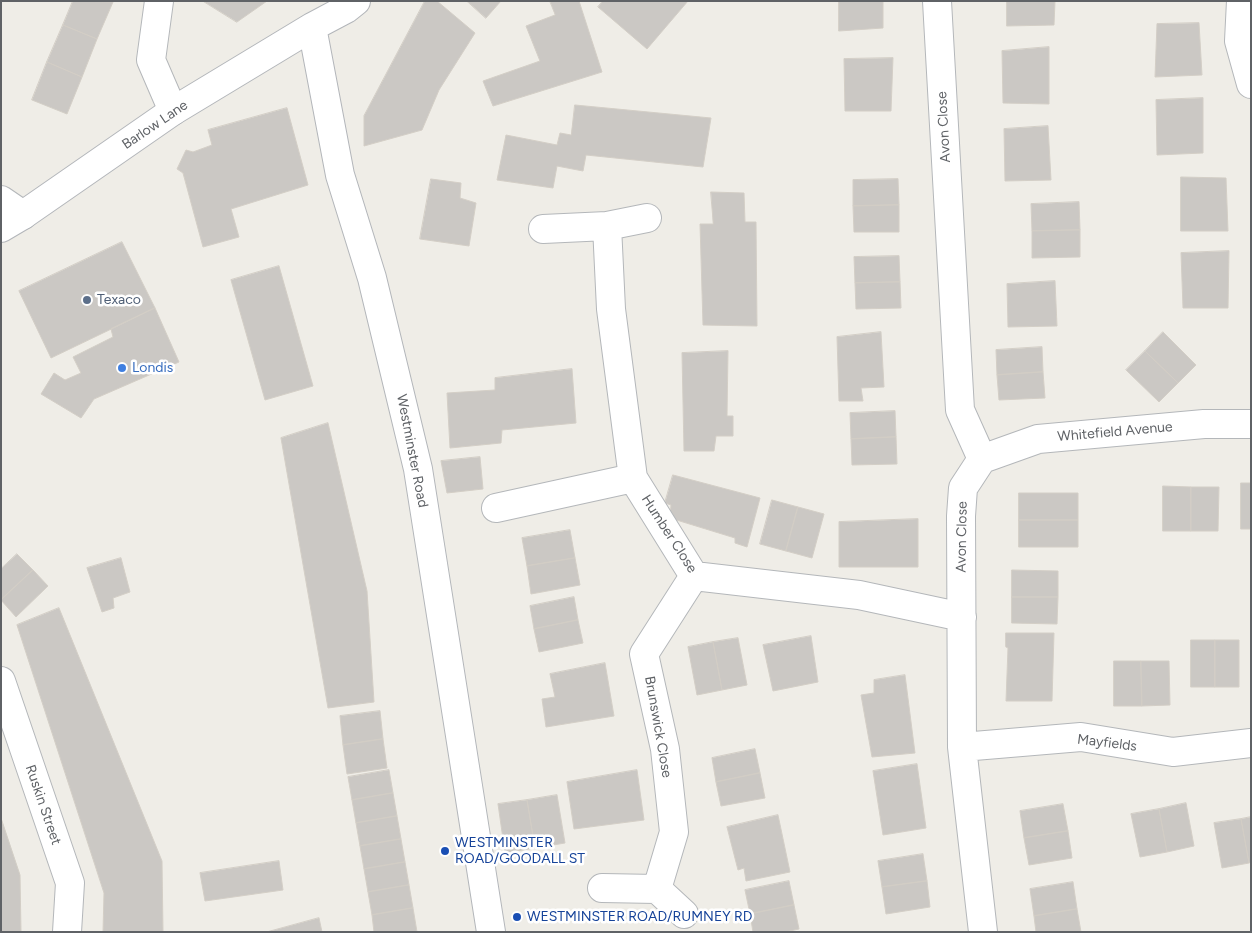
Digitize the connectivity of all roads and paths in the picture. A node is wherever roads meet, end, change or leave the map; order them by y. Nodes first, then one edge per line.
1 (159, 1) edge
2 (356, 1) edge
3 (937, 1) edge
4 (1241, 1) edge
5 (312, 26) junction
6 (1251, 84) edge
7 (173, 111) junction
8 (8, 214) edge
9 (647, 218) dead end
10 (607, 226) junction
11 (543, 229) dead end
12 (1251, 424) edge
13 (982, 459) junction
14 (633, 478) junction
15 (496, 508) dead end
16 (694, 576) junction
17 (962, 617) junction
18 (1, 681) edge
19 (1251, 743) edge
20 (962, 747) junction
21 (602, 888) dead end
22 (656, 889) junction
23 (684, 914) dead end
24 (67, 932) edge
25 (491, 932) edge
26 (982, 932) edge

1 - 7 street
2 - 5 street
3 - 13 street, Avon Close
4 - 6 street
5 - 7 street, Barlow Lane
5 - 25 street, Westminster Road
7 - 8 street, Barlow Lane
9 - 10 street
10 - 11 street
10 - 14 street, Humber Close
12 - 13 street, Whitefield Avenue
13 - 17 street, Avon Close
14 - 15 street
14 - 16 street, Humber Close
16 - 17 street, Humber Close
16 - 22 street, Brunswick Close
17 - 20 street, Avon Close
18 - 24 street, Ruskin Street
19 - 20 street, Mayfields
20 - 26 street, Avon Close
21 - 22 street
22 - 23 street

